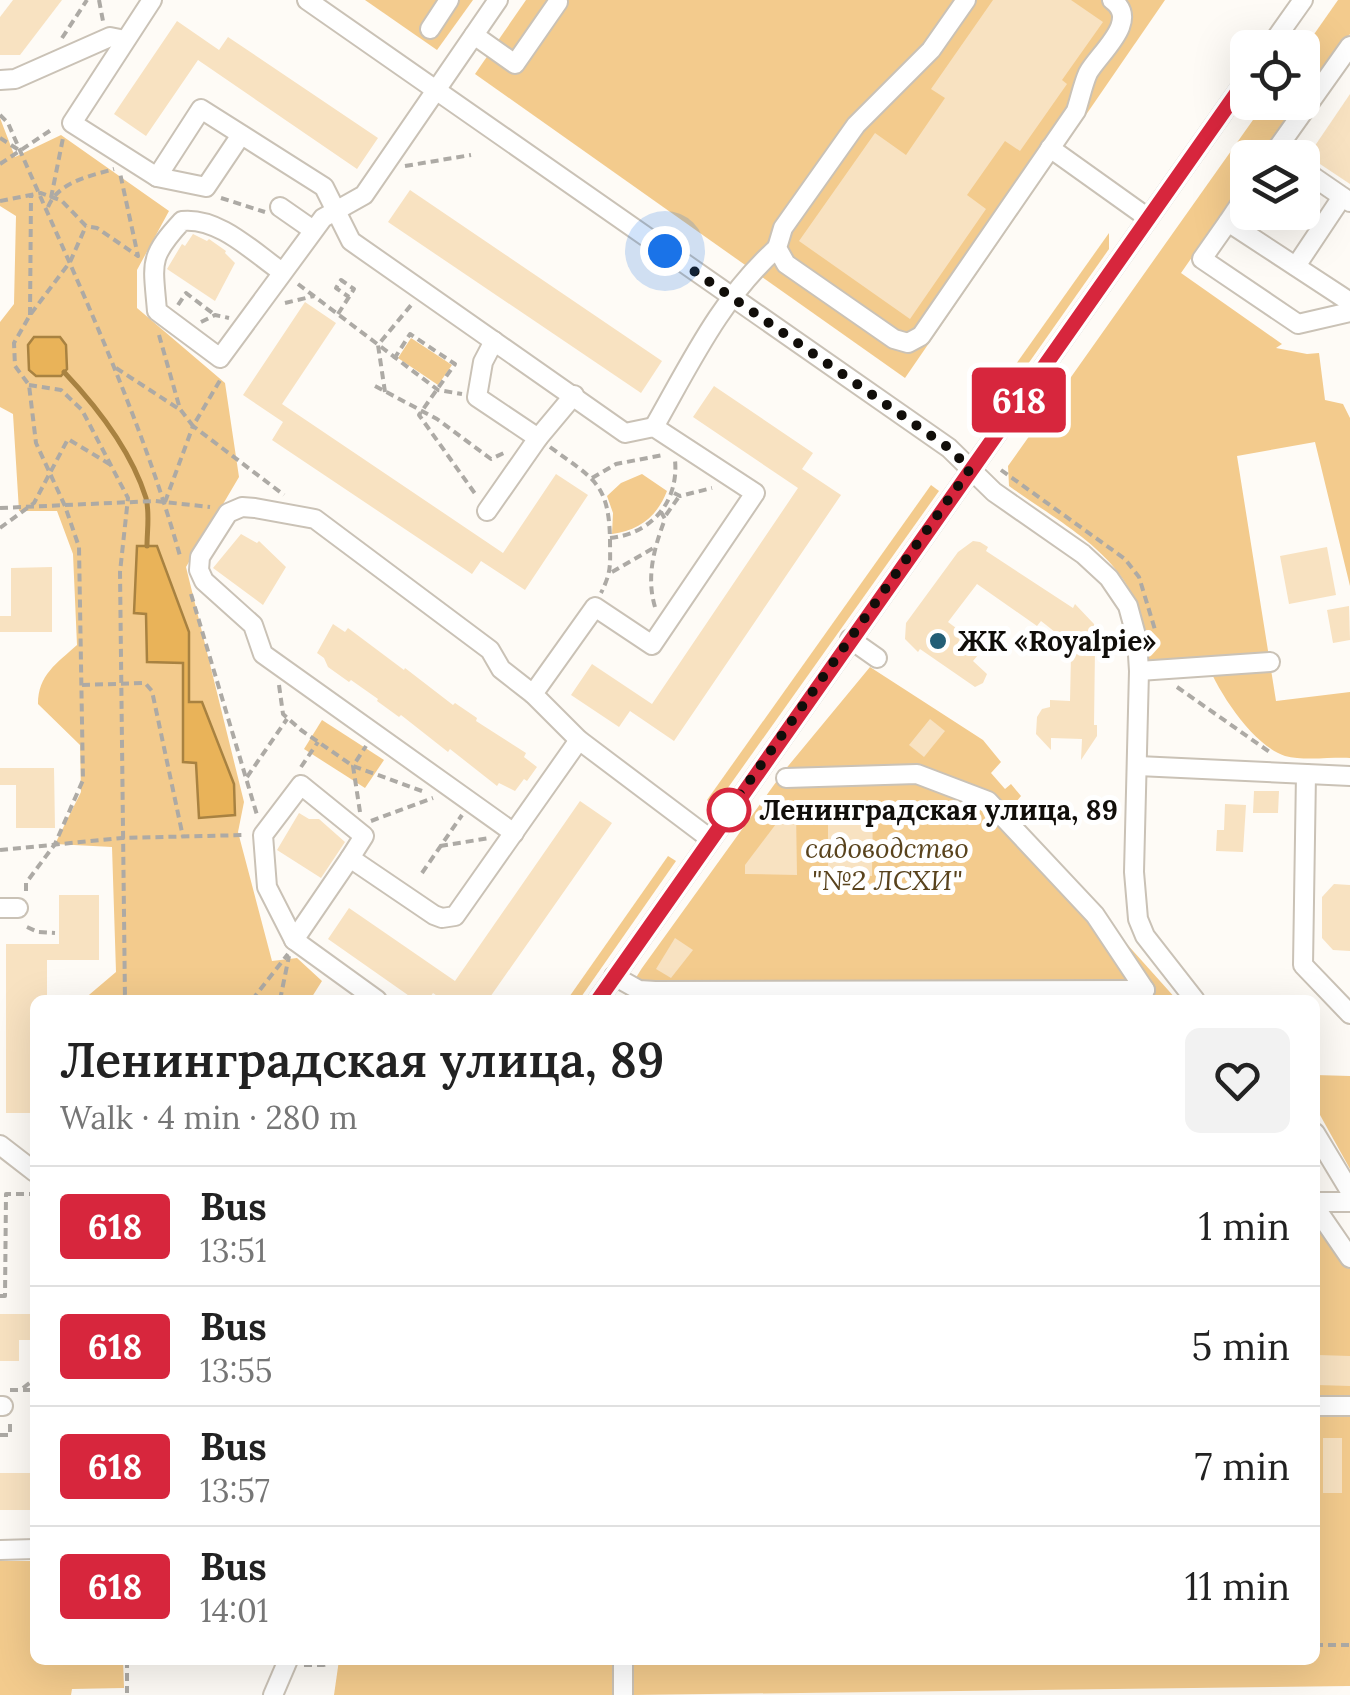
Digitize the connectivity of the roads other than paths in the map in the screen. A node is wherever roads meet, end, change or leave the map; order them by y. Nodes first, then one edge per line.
1 (152, 0) edge
2 (307, 0) edge
3 (449, 0) edge
4 (498, 0) edge
5 (966, 0) edge
6 (1112, 0) edge
7 (1302, 0) edge
8 (558, 2) edge
9 (430, 29) dead end
10 (1281, 30) edge
11 (474, 35) junction
12 (125, 40) junction
13 (1350, 46) edge
14 (0, 80) edge
15 (435, 92) junction
16 (1230, 103) edge
17 (241, 135) junction
18 (1288, 140) edge
19 (1050, 148) junction
20 (157, 177) junction
21 (1320, 182) edge
22 (1346, 200) edge
23 (280, 208) dead end
24 (338, 210) junction
25 (1148, 218) junction
26 (1230, 219) edge
27 (1228, 222) junction
28 (313, 230) junction
29 (777, 248) junction
30 (1296, 266) junction
31 (282, 272) junction
32 (730, 296) junction
33 (1350, 302) edge
34 (1350, 312) edge
35 (494, 341) junction
36 (574, 395) junction
37 (654, 427) junction
38 (538, 438) junction
39 (970, 469) junction
40 (487, 511) road end
41 (850, 639) junction
42 (877, 658) dead end
43 (1270, 662) dead end
44 (1139, 671) junction
45 (533, 694) junction
46 (579, 740) junction
47 (1138, 766) junction
48 (1306, 774) junction
49 (1350, 776) edge
50 (786, 778) dead end
51 (514, 833) junction
52 (710, 838) junction
53 (350, 858) junction
54 (294, 940) junction
55 (614, 976) junction
56 (370, 995) edge
57 (601, 995) edge
58 (1191, 995) edge
59 (1350, 1014) edge
60 (1320, 1140) edge
61 (0, 1145) edge
62 (30, 1168) edge
63 (1350, 1191) edge
64 (1350, 1202) edge
65 (1320, 1204) edge
66 (1320, 1207) edge
67 (1350, 1258) edge
68 (1320, 1406) edge
69 (1350, 1406) edge
70 (0, 1550) edge
71 (30, 1550) edge
72 (292, 1665) edge
73 (622, 1665) edge
74 (273, 1695) edge
75 (622, 1695) edge

1 - 12 street
2 - 15 street
3 - 9 street
4 - 11 street
5 - 29 street
6 - 19 street
7 - 10 street
8 - 11 street
11 - 15 street
12 - 14 street
12 - 20 street
13 - 18 street
15 - 24 street
15 - 32 street
16 - 25 street
17 - 20 street
17 - 20 street
17 - 24 street
19 - 25 street
19 - 29 street
21 - 22 street
22 - 30 street
23 - 28 street
24 - 28 street
24 - 35 street
25 - 39 street
26 - 27 street
27 - 30 street
27 - 34 street
28 - 31 street
29 - 32 street
30 - 33 street
31 - 31 street
32 - 37 street
32 - 39 street
35 - 36 street
35 - 38 street
36 - 37 street
36 - 38 street
37 - 45 street
38 - 40 street
39 - 41 street
39 - 44 street
41 - 42 street
41 - 52 street
43 - 44 street
44 - 47 street
45 - 46 street
45 - 51 street
46 - 51 street
46 - 52 street
47 - 48 street
47 - 58 street
48 - 49 street
48 - 59 street
50 - 55 street
51 - 53 street
52 - 55 street
53 - 54 street
53 - 54 street
54 - 56 street
55 - 57 street
60 - 63 street
61 - 62 street
64 - 65 street
66 - 67 street
68 - 69 street
70 - 71 street
72 - 74 street
73 - 75 street

